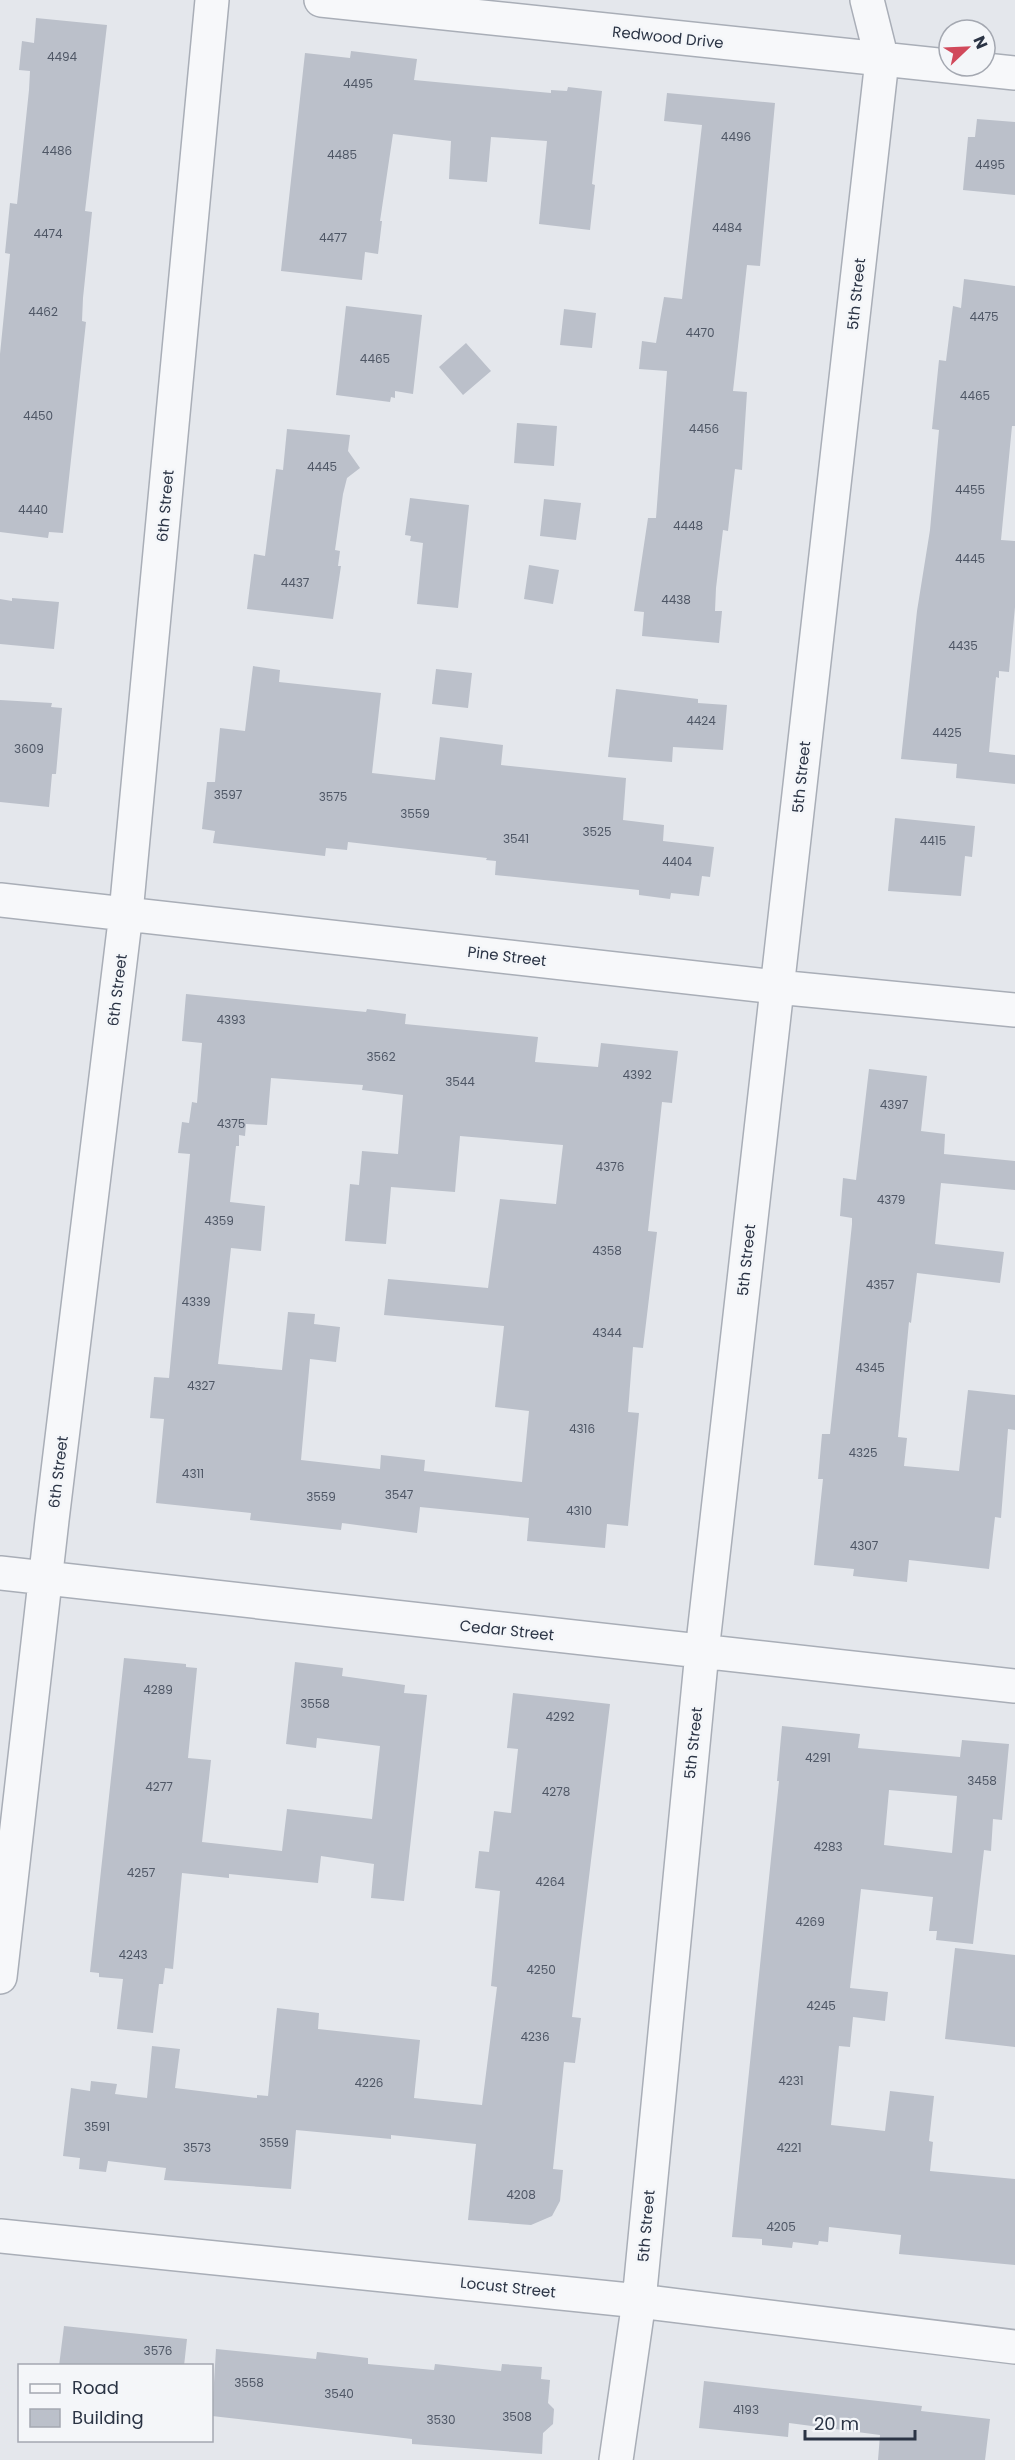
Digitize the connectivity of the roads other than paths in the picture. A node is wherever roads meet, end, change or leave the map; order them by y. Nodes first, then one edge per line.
1 (212, 0) edge
2 (321, 0) edge
3 (867, 0) edge
4 (882, 60) junction
5 (1015, 73) edge
6 (0, 900) edge
7 (126, 913) junction
8 (777, 987) junction
9 (1015, 1010) edge
10 (0, 1573) edge
11 (45, 1578) junction
12 (702, 1652) junction
13 (1015, 1686) edge
14 (0, 1977) edge
15 (0, 2235) edge
16 (639, 2301) junction
17 (1015, 2347) edge
18 (616, 2460) edge

1 - 7 street, 6th Street
2 - 4 street, Redwood Drive
3 - 4 street
4 - 5 street, Redwood Drive
4 - 8 street, 5th Street
6 - 7 street, Pine Street
7 - 8 street, Pine Street
7 - 11 street, 6th Street
8 - 9 street, Pine Street
8 - 12 street, 5th Street
10 - 11 street, Cedar Street
11 - 12 street, Cedar Street
11 - 14 street, 6th Street
12 - 13 street, Cedar Street
12 - 16 street, 5th Street
15 - 16 street, Locust Street
16 - 17 street, Locust Street
16 - 18 street, 5th Street

